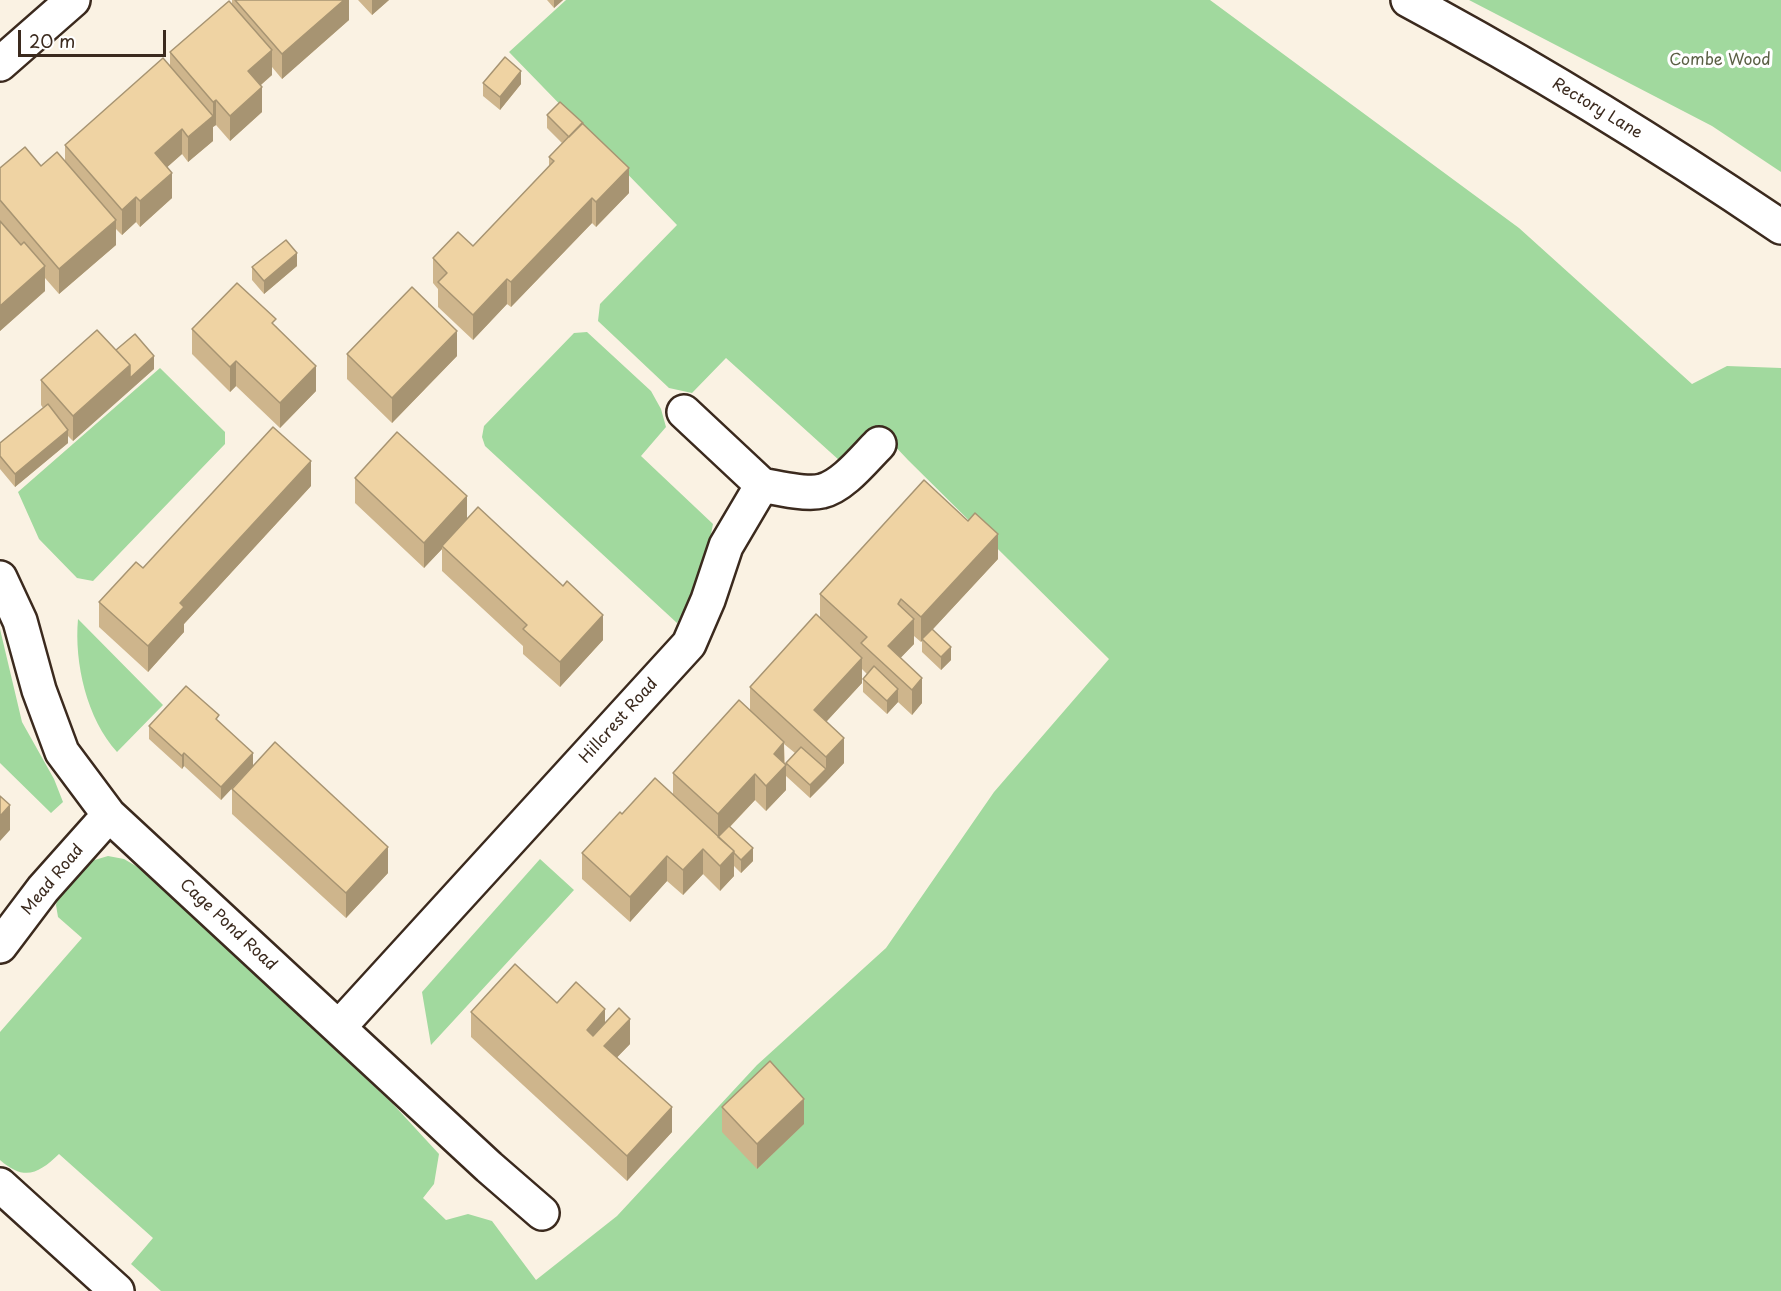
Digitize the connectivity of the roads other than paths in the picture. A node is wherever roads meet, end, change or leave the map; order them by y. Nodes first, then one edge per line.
1 (73, 0) edge
2 (1408, 0) edge
3 (0, 64) edge
4 (1781, 227) edge
5 (684, 412) dead end
6 (879, 444) dead end
7 (762, 485) junction
8 (0, 578) edge
9 (109, 815) junction
10 (0, 946) edge
11 (339, 1027) junction
12 (0, 1185) edge
13 (542, 1213) dead end
14 (117, 1291) edge

1 - 3 street
2 - 4 street, Rectory Lane
5 - 7 street
6 - 7 street
7 - 11 street, Hillcrest Road
8 - 9 street, Cage Pond Road
9 - 10 street, Mead Road
9 - 11 street, Cage Pond Road
11 - 13 street, Cage Pond Road
12 - 14 street

